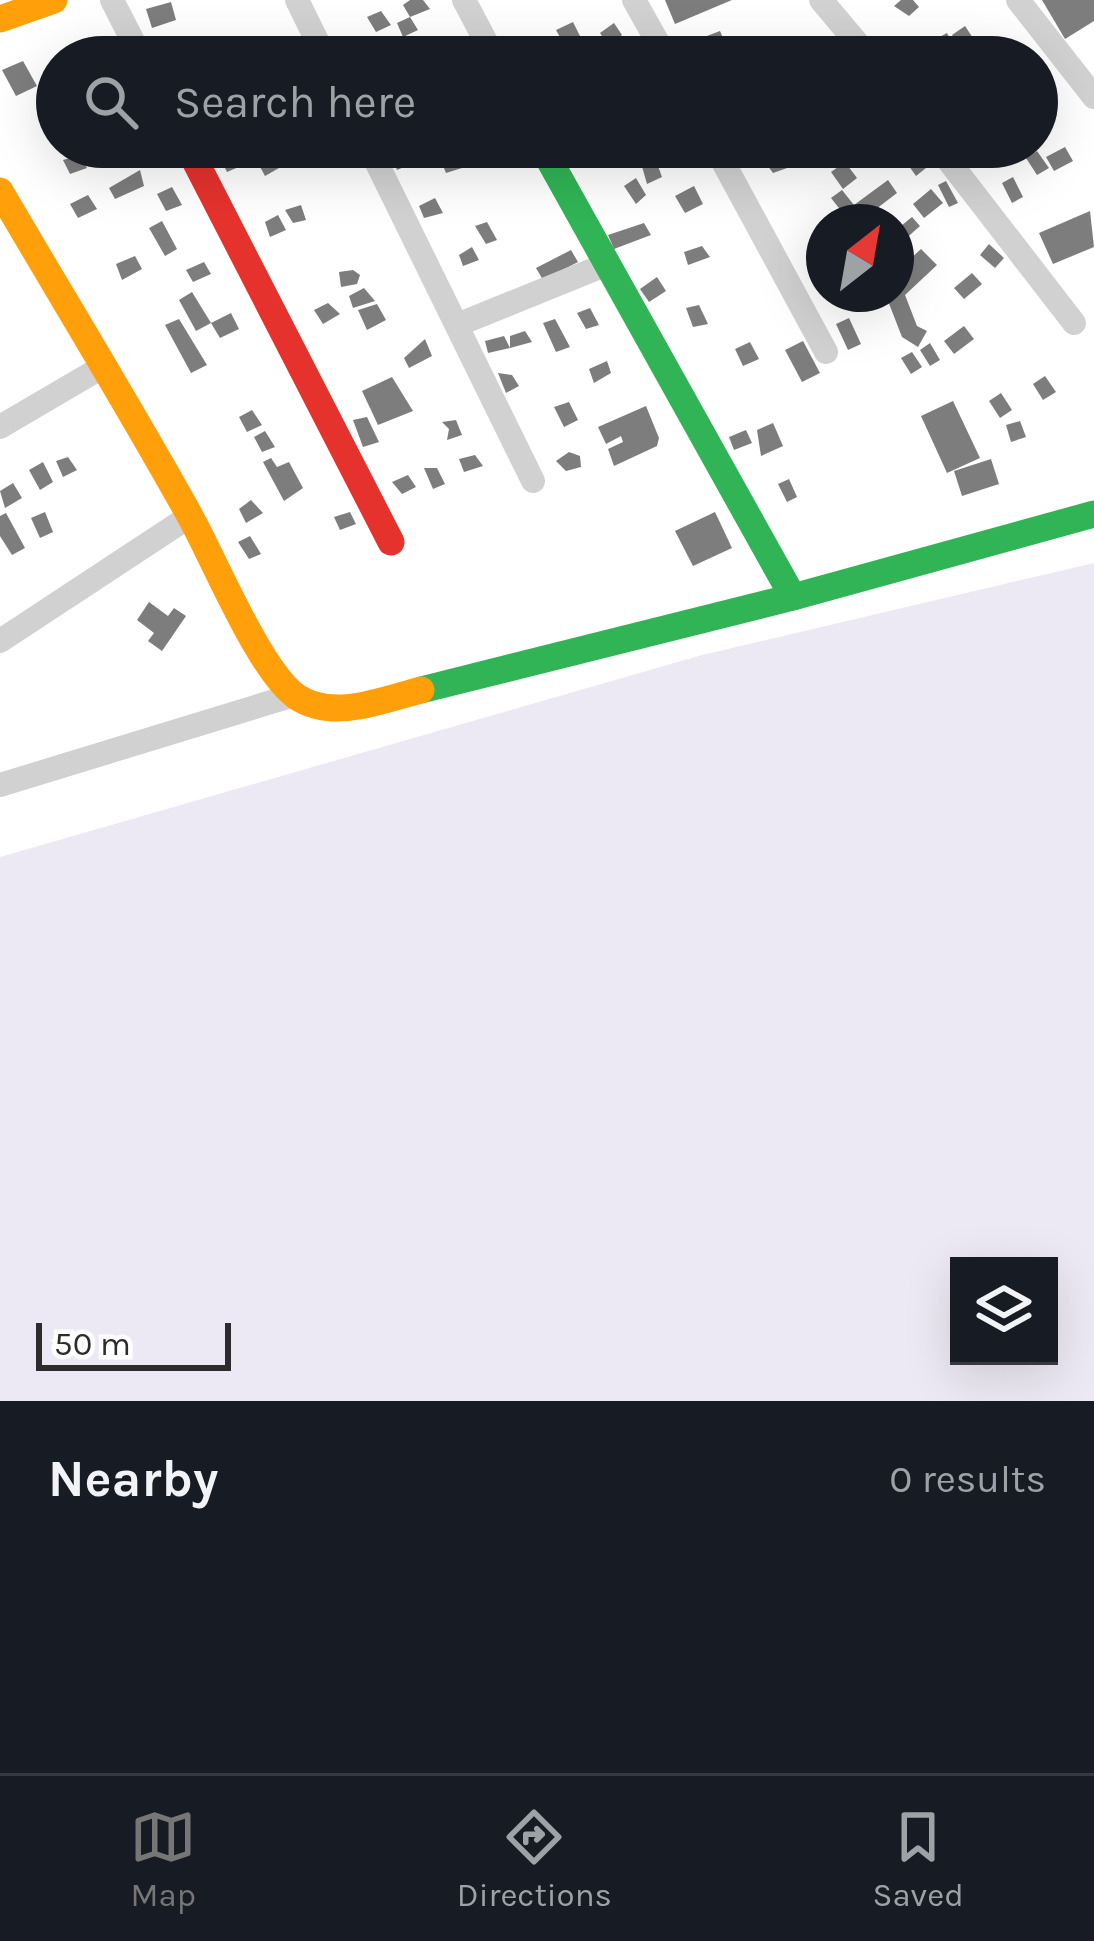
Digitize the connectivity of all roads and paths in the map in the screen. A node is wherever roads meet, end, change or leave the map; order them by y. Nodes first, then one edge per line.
1 (54, 0) edge
2 (112, 0) edge
3 (297, 0) edge
4 (464, 0) edge
5 (634, 0) edge
6 (821, 0) edge
7 (1018, 0) edge
8 (0, 19) edge
9 (130, 36) edge
10 (315, 36) edge
11 (483, 36) edge
12 (654, 36) edge
13 (851, 36) edge
14 (1046, 36) edge
15 (1058, 52) edge
16 (1094, 98) edge
17 (199, 168) edge
18 (380, 168) edge
19 (553, 168) edge
20 (726, 168) edge
21 (954, 168) edge
22 (0, 191) edge
23 (11, 235) edge
24 (605, 265) junction
25 (1074, 323) dead end
26 (457, 326) junction
27 (826, 352) dead end
28 (104, 366) junction
29 (0, 427) edge
30 (533, 481) dead end
31 (1094, 514) edge
32 (190, 516) junction
33 (391, 542) dead end
34 (793, 597) junction
35 (0, 641) edge
36 (291, 696) junction
37 (0, 785) edge

1 - 8 street
2 - 9 street
3 - 10 street
4 - 11 street
5 - 12 street
6 - 13 street
7 - 14 street
15 - 16 street
17 - 33 street
18 - 26 street
19 - 24 street
20 - 27 street
21 - 25 street
22 - 23 street
23 - 28 street
24 - 26 street
24 - 34 street
26 - 30 street
28 - 29 street
28 - 32 street
31 - 34 street
32 - 35 street
32 - 36 street
34 - 36 street
36 - 37 street

